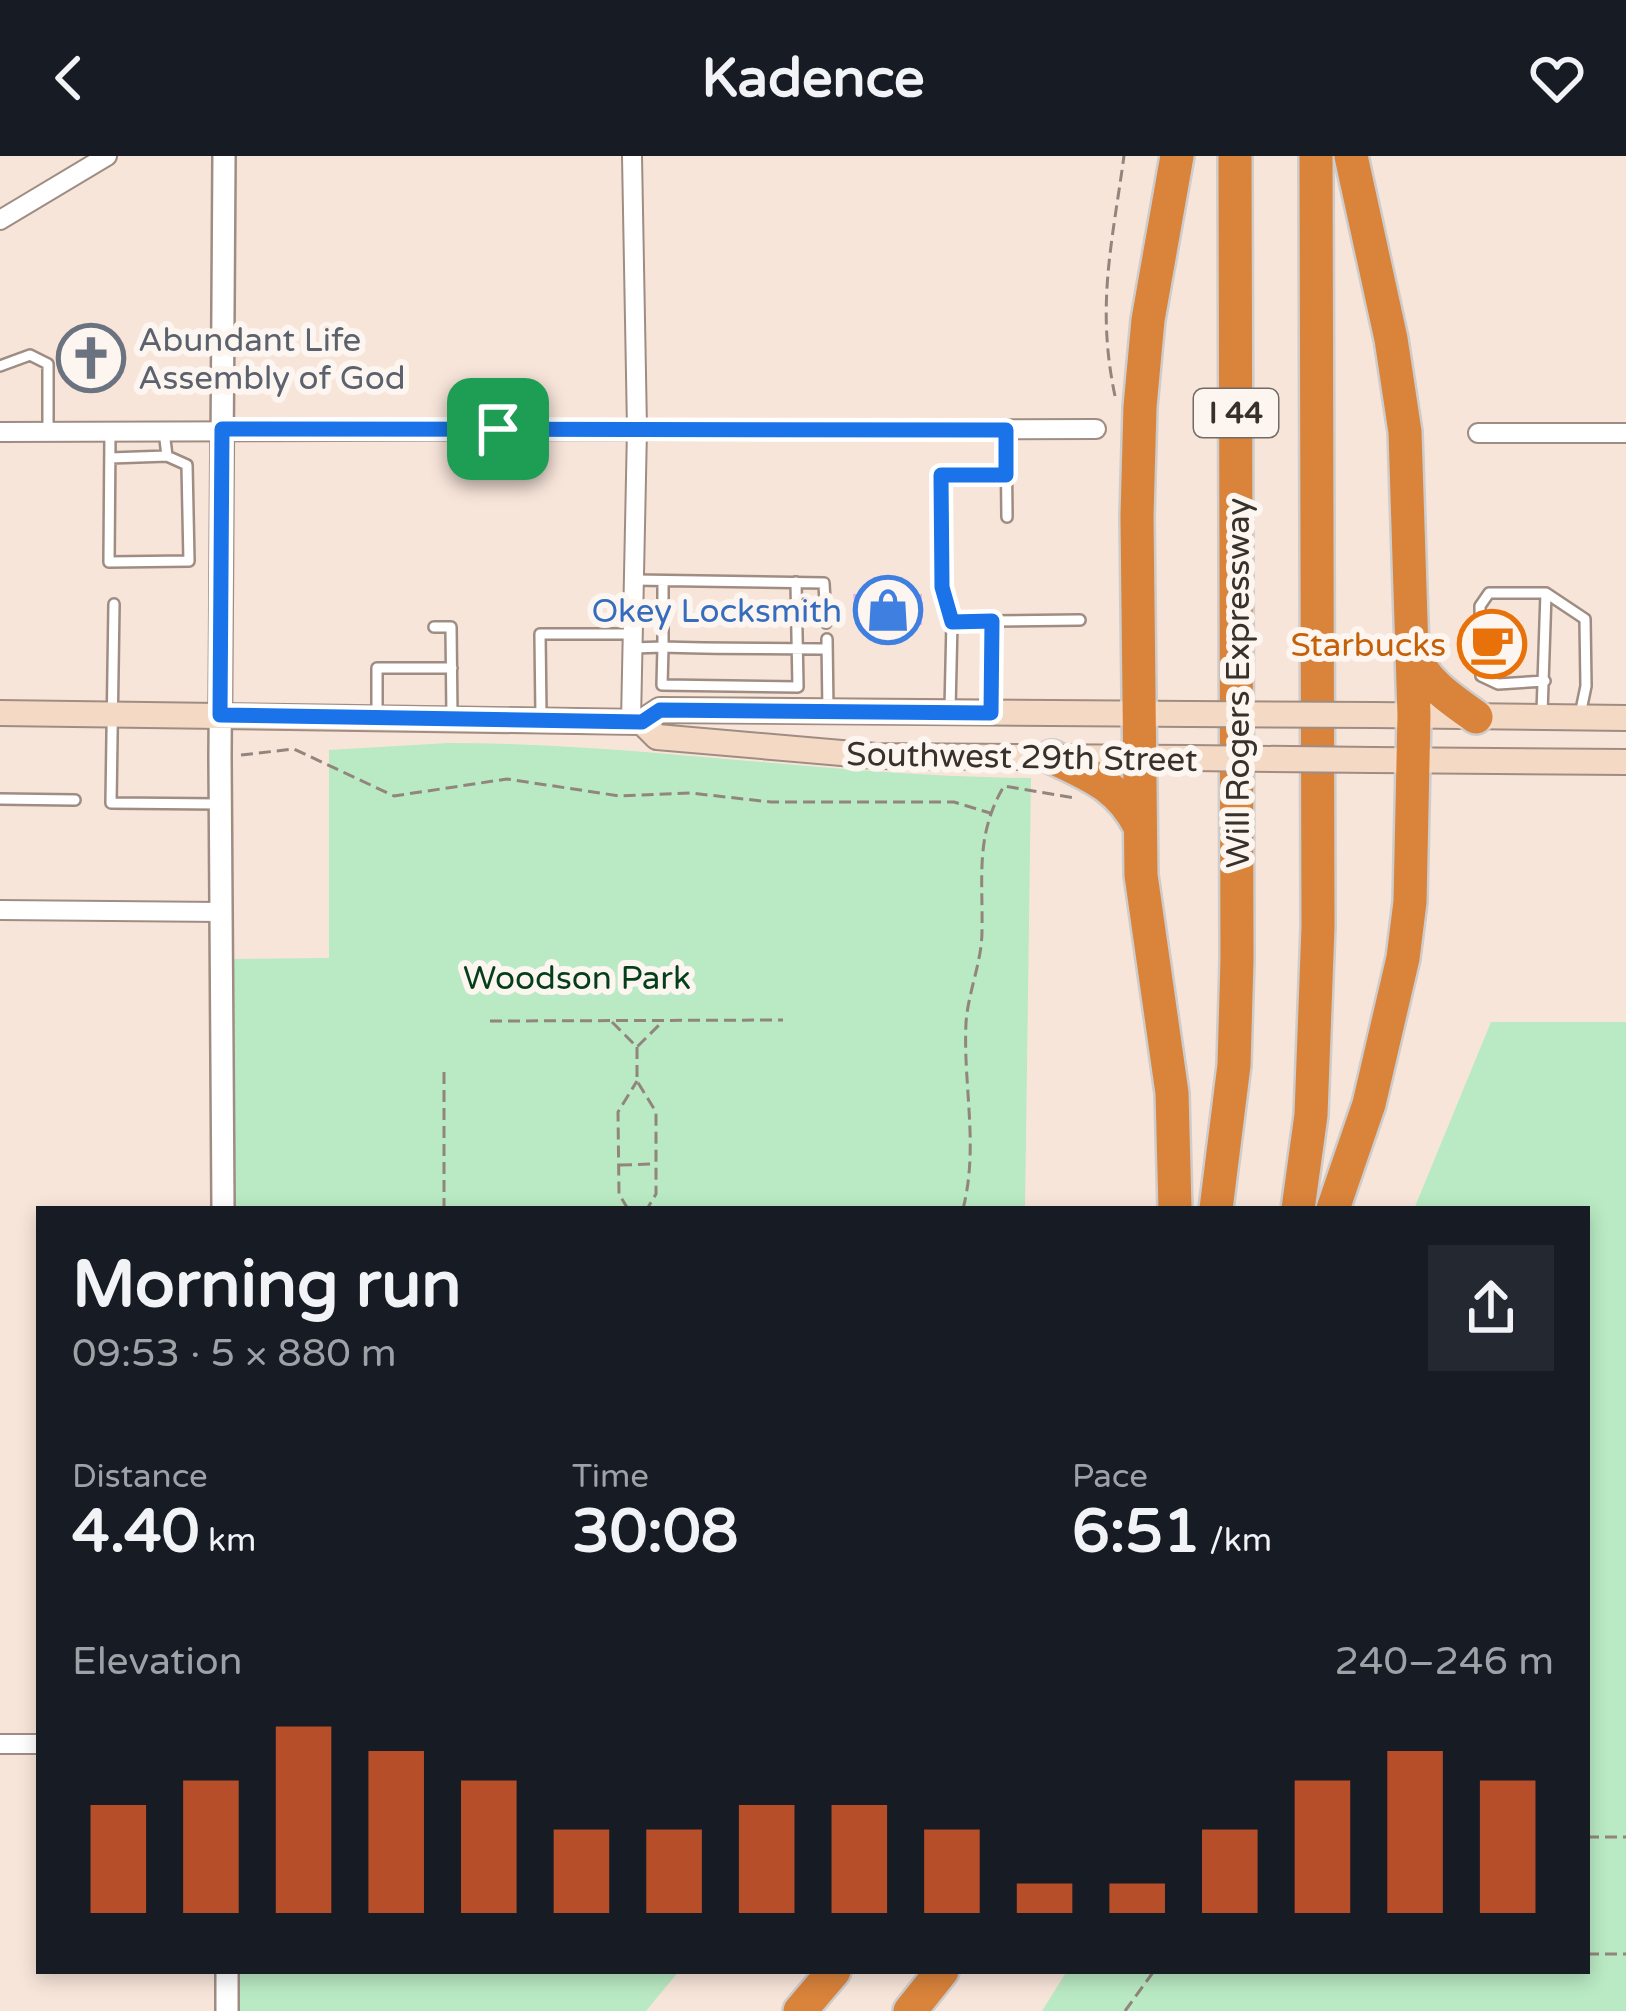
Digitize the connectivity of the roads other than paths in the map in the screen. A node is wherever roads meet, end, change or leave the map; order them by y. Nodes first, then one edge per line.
1 (107, 156) edge
2 (224, 156) edge
3 (632, 156) edge
4 (1177, 156) edge
5 (1235, 156) edge
6 (1316, 156) edge
7 (1351, 156) edge
8 (0, 220) edge
9 (0, 365) edge
10 (222, 429) junction
11 (637, 429) junction
12 (1096, 429) dead end
13 (1006, 430) junction
14 (164, 431) junction
15 (0, 432) edge
16 (48, 432) junction
17 (110, 433) junction
18 (1478, 433) dead end
19 (1626, 434) edge
20 (167, 456) junction
21 (110, 458) junction
22 (1006, 475) junction
23 (1007, 517) dead end
24 (634, 580) junction
25 (663, 581) junction
26 (796, 582) junction
27 (1546, 592) junction
28 (114, 604) dead end
29 (1080, 620) dead end
30 (992, 621) junction
31 (952, 622) junction
32 (826, 623) dead end
33 (434, 627) dead end
34 (633, 641) junction
35 (663, 647) junction
36 (797, 649) junction
37 (1412, 652) junction
38 (452, 668) junction
39 (1545, 681) junction
40 (828, 711) junction
41 (950, 712) junction
42 (0, 713) edge
43 (112, 713) junction
44 (991, 713) junction
45 (1138, 714) junction
46 (220, 715) junction
47 (1414, 715) junction
48 (377, 716) junction
49 (452, 717) junction
50 (1476, 717) junction
51 (1542, 717) junction
52 (1579, 717) junction
53 (541, 718) junction
54 (1626, 718) edge
55 (637, 722) junction
56 (1052, 757) junction
57 (1138, 758) junction
58 (1413, 761) junction
59 (1626, 762) edge
60 (1579, 763) junction
61 (0, 799) edge
62 (75, 800) dead end
63 (220, 804) junction
64 (1140, 827) junction
65 (0, 910) edge
66 (222, 912) junction
67 (223, 1206) edge
68 (1175, 1206) edge
69 (1216, 1206) edge
70 (1298, 1206) edge
71 (1335, 1206) edge
72 (0, 1744) edge
73 (36, 1744) edge
74 (226, 1974) edge
75 (831, 1974) edge
76 (940, 1974) edge
77 (227, 2011) edge
78 (800, 2011) edge
79 (910, 2011) edge

1 - 8 street
2 - 10 street
3 - 11 street
4 - 45 highway
5 - 69 highway, Will Rogers Expressway / I 44
6 - 70 highway, I 44
7 - 37 highway
9 - 16 lane
10 - 11 street
10 - 14 street
10 - 46 street
11 - 13 street
11 - 24 street
12 - 13 street
13 - 22 lane
14 - 17 street
14 - 20 lane
15 - 16 street
16 - 17 street
17 - 21 lane
18 - 19 street
20 - 21 lane
20 - 21 lane
22 - 23 lane
22 - 31 lane
24 - 25 lane
24 - 34 street
25 - 26 lane
25 - 35 lane
26 - 32 lane
26 - 36 lane
27 - 39 lane
27 - 39 lane
27 - 52 lane
28 - 43 lane
29 - 30 lane
30 - 31 lane
30 - 44 lane
31 - 41 lane
33 - 38 lane
34 - 35 lane
34 - 53 lane
34 - 55 street
35 - 36 lane
35 - 36 lane
36 - 40 lane
37 - 47 highway
37 - 50 highway
38 - 48 lane
38 - 49 lane
39 - 51 lane
40 - 41 main road, Southwest 29th Street
40 - 55 main road, Southwest 29th Street
41 - 44 main road, Southwest 29th Street
42 - 43 main road, Southwest 29th Street
43 - 46 main road, Southwest 29th Street
43 - 63 lane
44 - 45 main road, Southwest 29th Street
45 - 47 main road, Southwest 29th Street, bridge
45 - 57 highway
46 - 48 main road, Southwest 29th Street
46 - 63 street
47 - 50 main road, Southwest 29th Street
47 - 58 highway
48 - 49 main road, Southwest 29th Street
49 - 53 main road, Southwest 29th Street
50 - 51 main road, Southwest 29th Street
51 - 52 main road, Southwest 29th Street
52 - 54 main road, Southwest 29th Street
52 - 60 main road
53 - 55 main road, Southwest 29th Street
55 - 56 main road, Southwest 29th Street
56 - 57 main road, Southwest 29th Street
56 - 64 highway
57 - 58 main road, Southwest 29th Street, bridge
57 - 64 highway
58 - 60 main road, Southwest 29th Street
58 - 71 highway
59 - 60 main road, Southwest 29th Street
61 - 62 lane
63 - 66 street
64 - 68 highway
65 - 66 street
66 - 67 street
72 - 73 street
74 - 77 street
75 - 78 highway
76 - 79 highway

